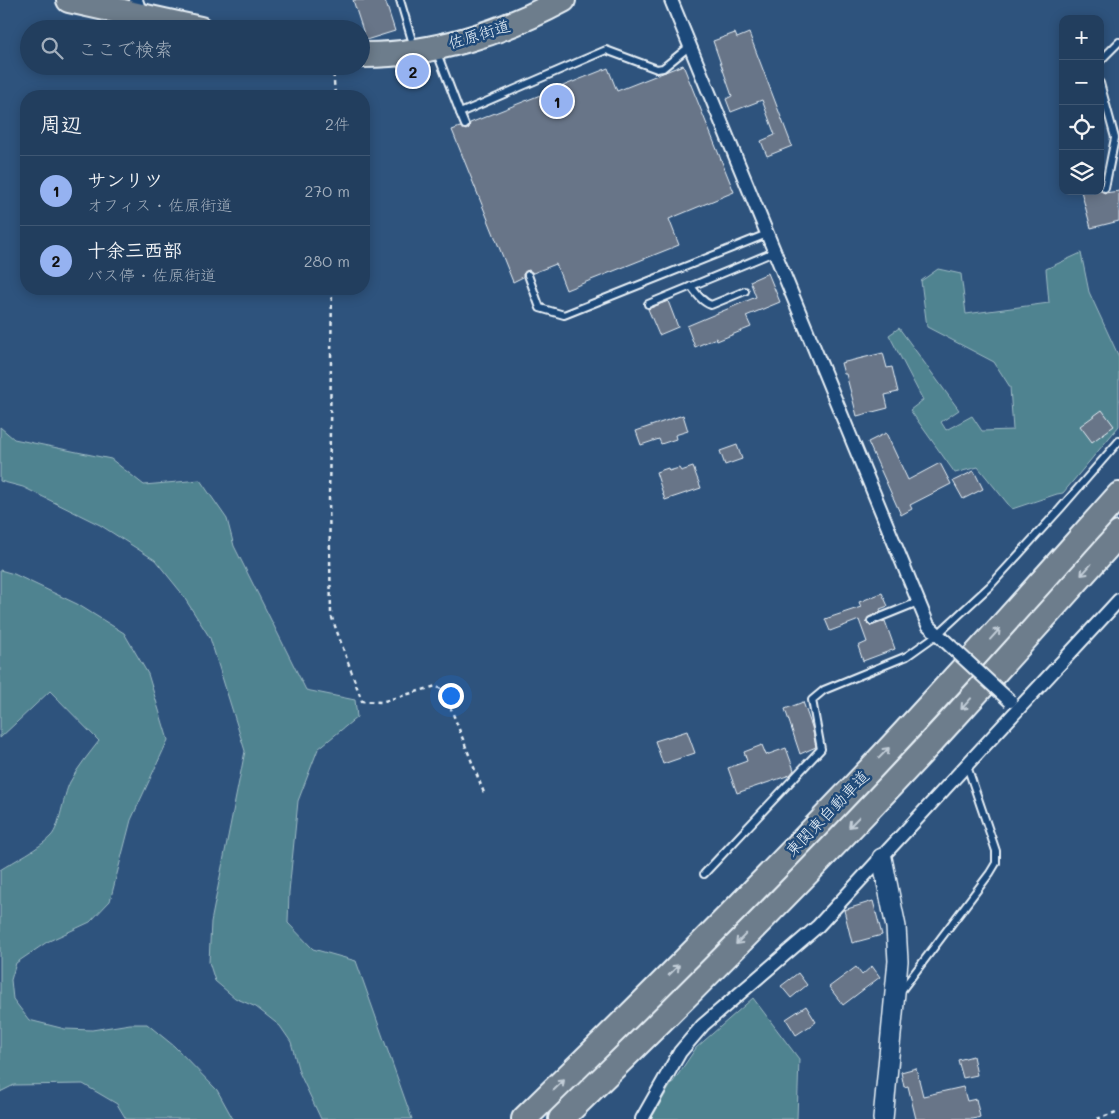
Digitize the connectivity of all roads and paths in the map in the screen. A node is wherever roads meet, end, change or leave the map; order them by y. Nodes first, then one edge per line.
1 (69, 0) edge
2 (400, 0) edge
3 (562, 0) edge
4 (671, 0) edge
5 (139, 7) edge
6 (175, 20) edge
7 (1119, 42) edge
8 (690, 46) junction
9 (425, 49) junction
10 (370, 54) edge
11 (1101, 60) edge
12 (334, 75) edge
13 (335, 90) edge
14 (1104, 98) edge
15 (460, 113) junction
16 (465, 125) dead end
17 (1105, 188) dead end
18 (767, 234) junction
19 (774, 252) junction
20 (528, 276) dead end
21 (691, 286) junction
22 (745, 291) dead end
23 (332, 295) edge
24 (648, 304) dead end
25 (1119, 441) edge
26 (1119, 495) edge
27 (1119, 534) edge
28 (1119, 600) edge
29 (918, 602) junction
30 (871, 621) dead end
31 (942, 638) junction
32 (1015, 704) junction
33 (967, 766) junction
34 (484, 793) dead end
35 (882, 858) junction
36 (704, 874) dead end
37 (894, 1001) junction
38 (1119, 1111) edge
39 (524, 1119) edge
40 (561, 1119) edge
41 (642, 1119) edge
42 (883, 1119) edge
43 (1097, 1119) edge

1 - 5 highway
2 - 9 lane
3 - 9 highway, 佐原街道
4 - 8 street
5 - 6 highway
7 - 11 lane
8 - 15 lane
8 - 18 street
9 - 10 highway, 佐原街道
9 - 15 lane
12 - 13 path
14 - 17 lane
15 - 16 lane
18 - 19 street
18 - 20 lane
19 - 21 lane
19 - 29 street
21 - 22 lane
21 - 24 lane
23 - 34 path
25 - 31 lane
39 -> 26 highway, 東関東自動車道
27 -> 40 highway, 東関東自動車道
28 - 32 street
29 - 30 lane
29 - 31 street
31 - 32 street, bridge
31 - 36 lane
32 - 33 street
33 - 35 street
33 - 37 lane
35 - 37 street
35 - 41 street
37 - 42 street
38 - 43 path

